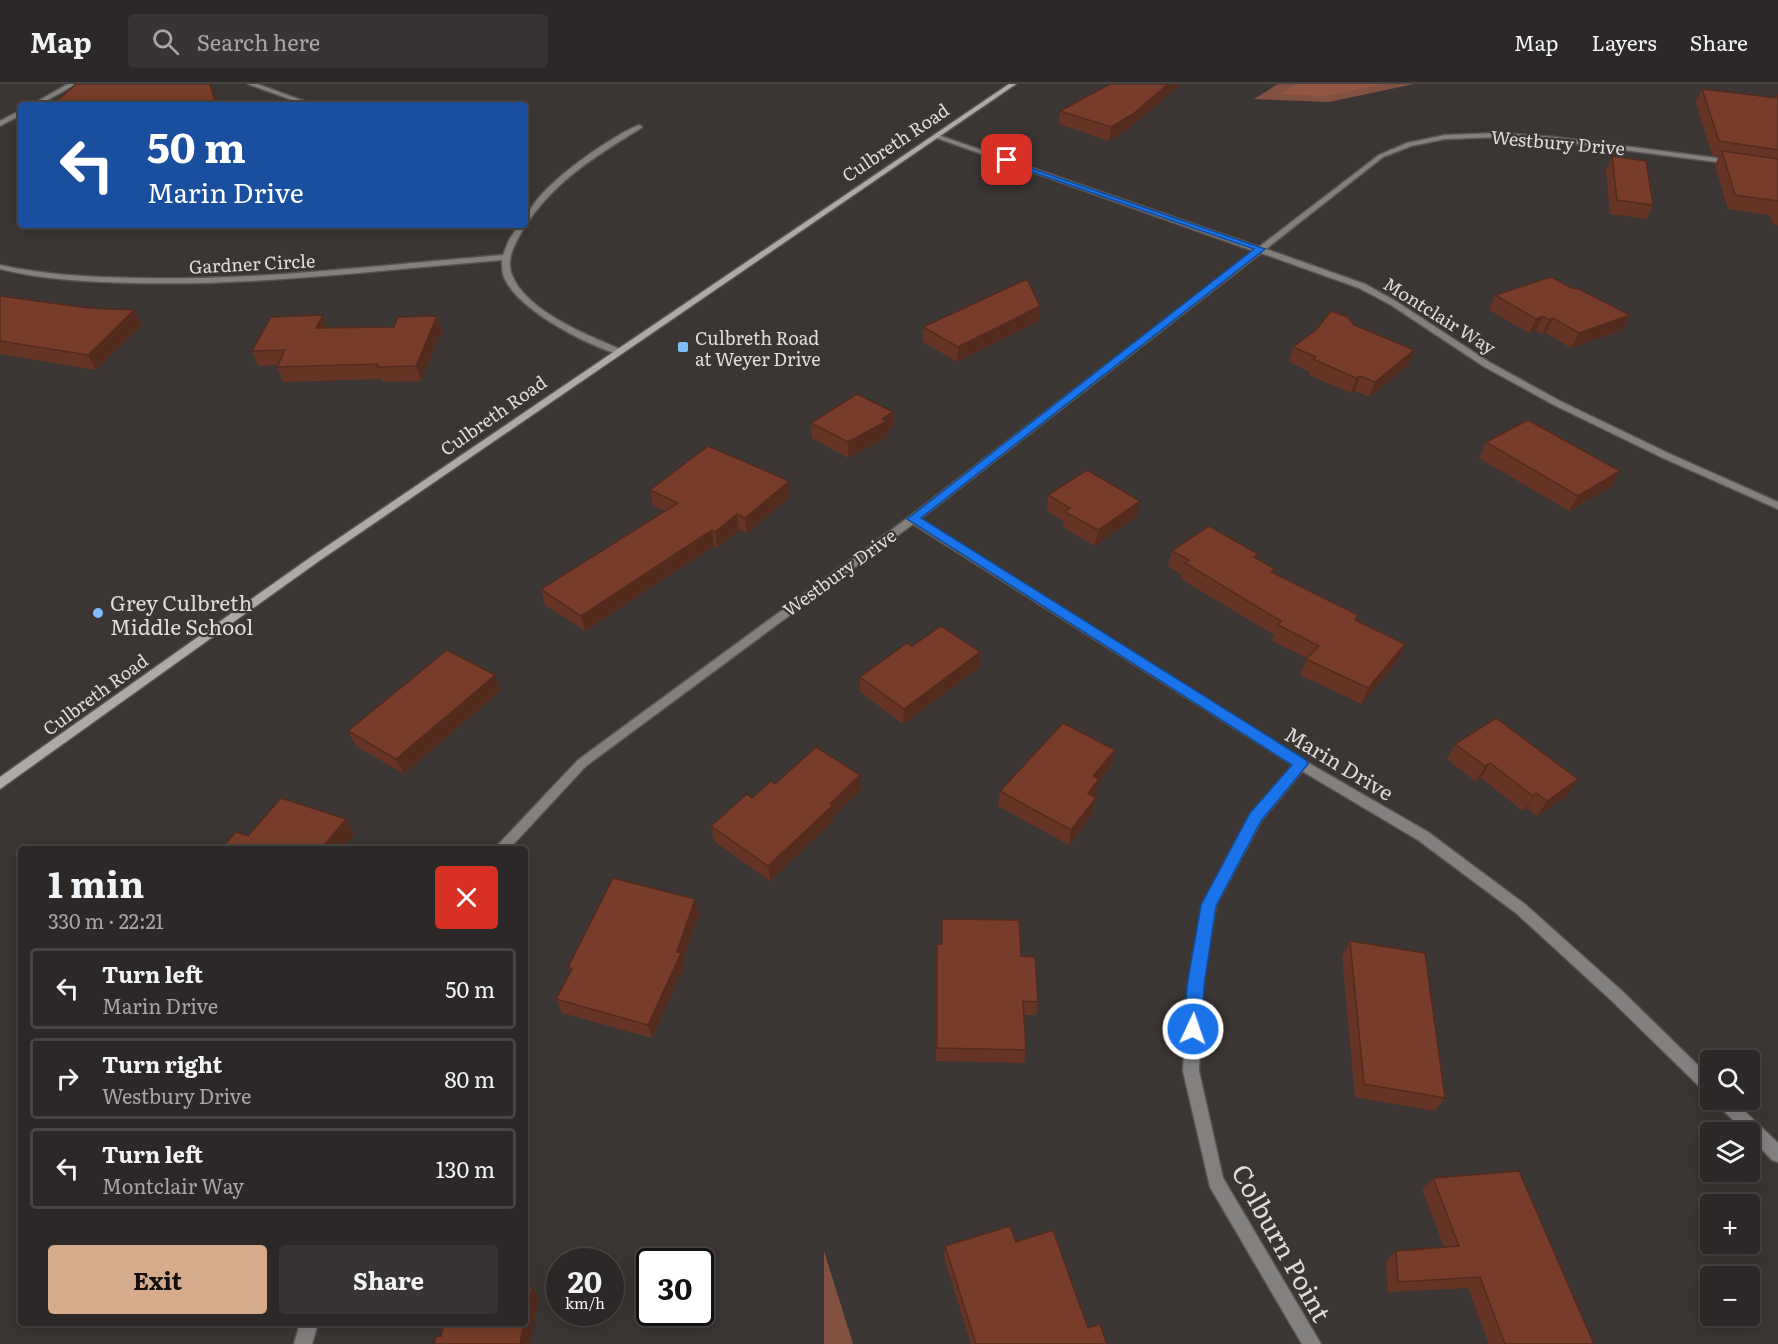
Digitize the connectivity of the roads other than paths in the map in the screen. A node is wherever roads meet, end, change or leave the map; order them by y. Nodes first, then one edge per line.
1 (73, 84) edge
2 (251, 84) edge
3 (1013, 84) edge
4 (40, 102) edge
5 (303, 102) edge
6 (18, 114) edge
7 (0, 124) edge
8 (639, 127) dead end
9 (936, 136) junction
10 (1743, 164) edge
11 (528, 218) edge
12 (522, 228) edge
13 (1261, 249) junction
14 (506, 257) junction
15 (0, 267) edge
16 (617, 351) junction
17 (1778, 506) edge
18 (913, 519) junction
19 (1301, 764) junction
20 (0, 784) edge
21 (504, 846) edge
22 (1700, 1077) edge
23 (1733, 1110) edge
24 (1778, 1154) edge
25 (308, 1326) edge
26 (303, 1344) edge
27 (1312, 1344) edge

1 - 4 street
2 - 5 street
3 - 9 street, Culbreth Road
6 - 7 street
8 - 11 street
9 - 13 street, Montclair Way
9 - 16 street, Culbreth Road
10 - 13 street, Westbury Drive
12 - 14 street
13 - 17 street, Montclair Way
13 - 18 street, Westbury Drive
14 - 15 street, Gardner Circle
14 - 16 street
16 - 20 street, Culbreth Road
18 - 19 street, Marin Drive
18 - 21 street, Westbury Drive
19 - 22 street, Marin Drive
19 - 27 street, Colburn Point
23 - 24 street
25 - 26 street

